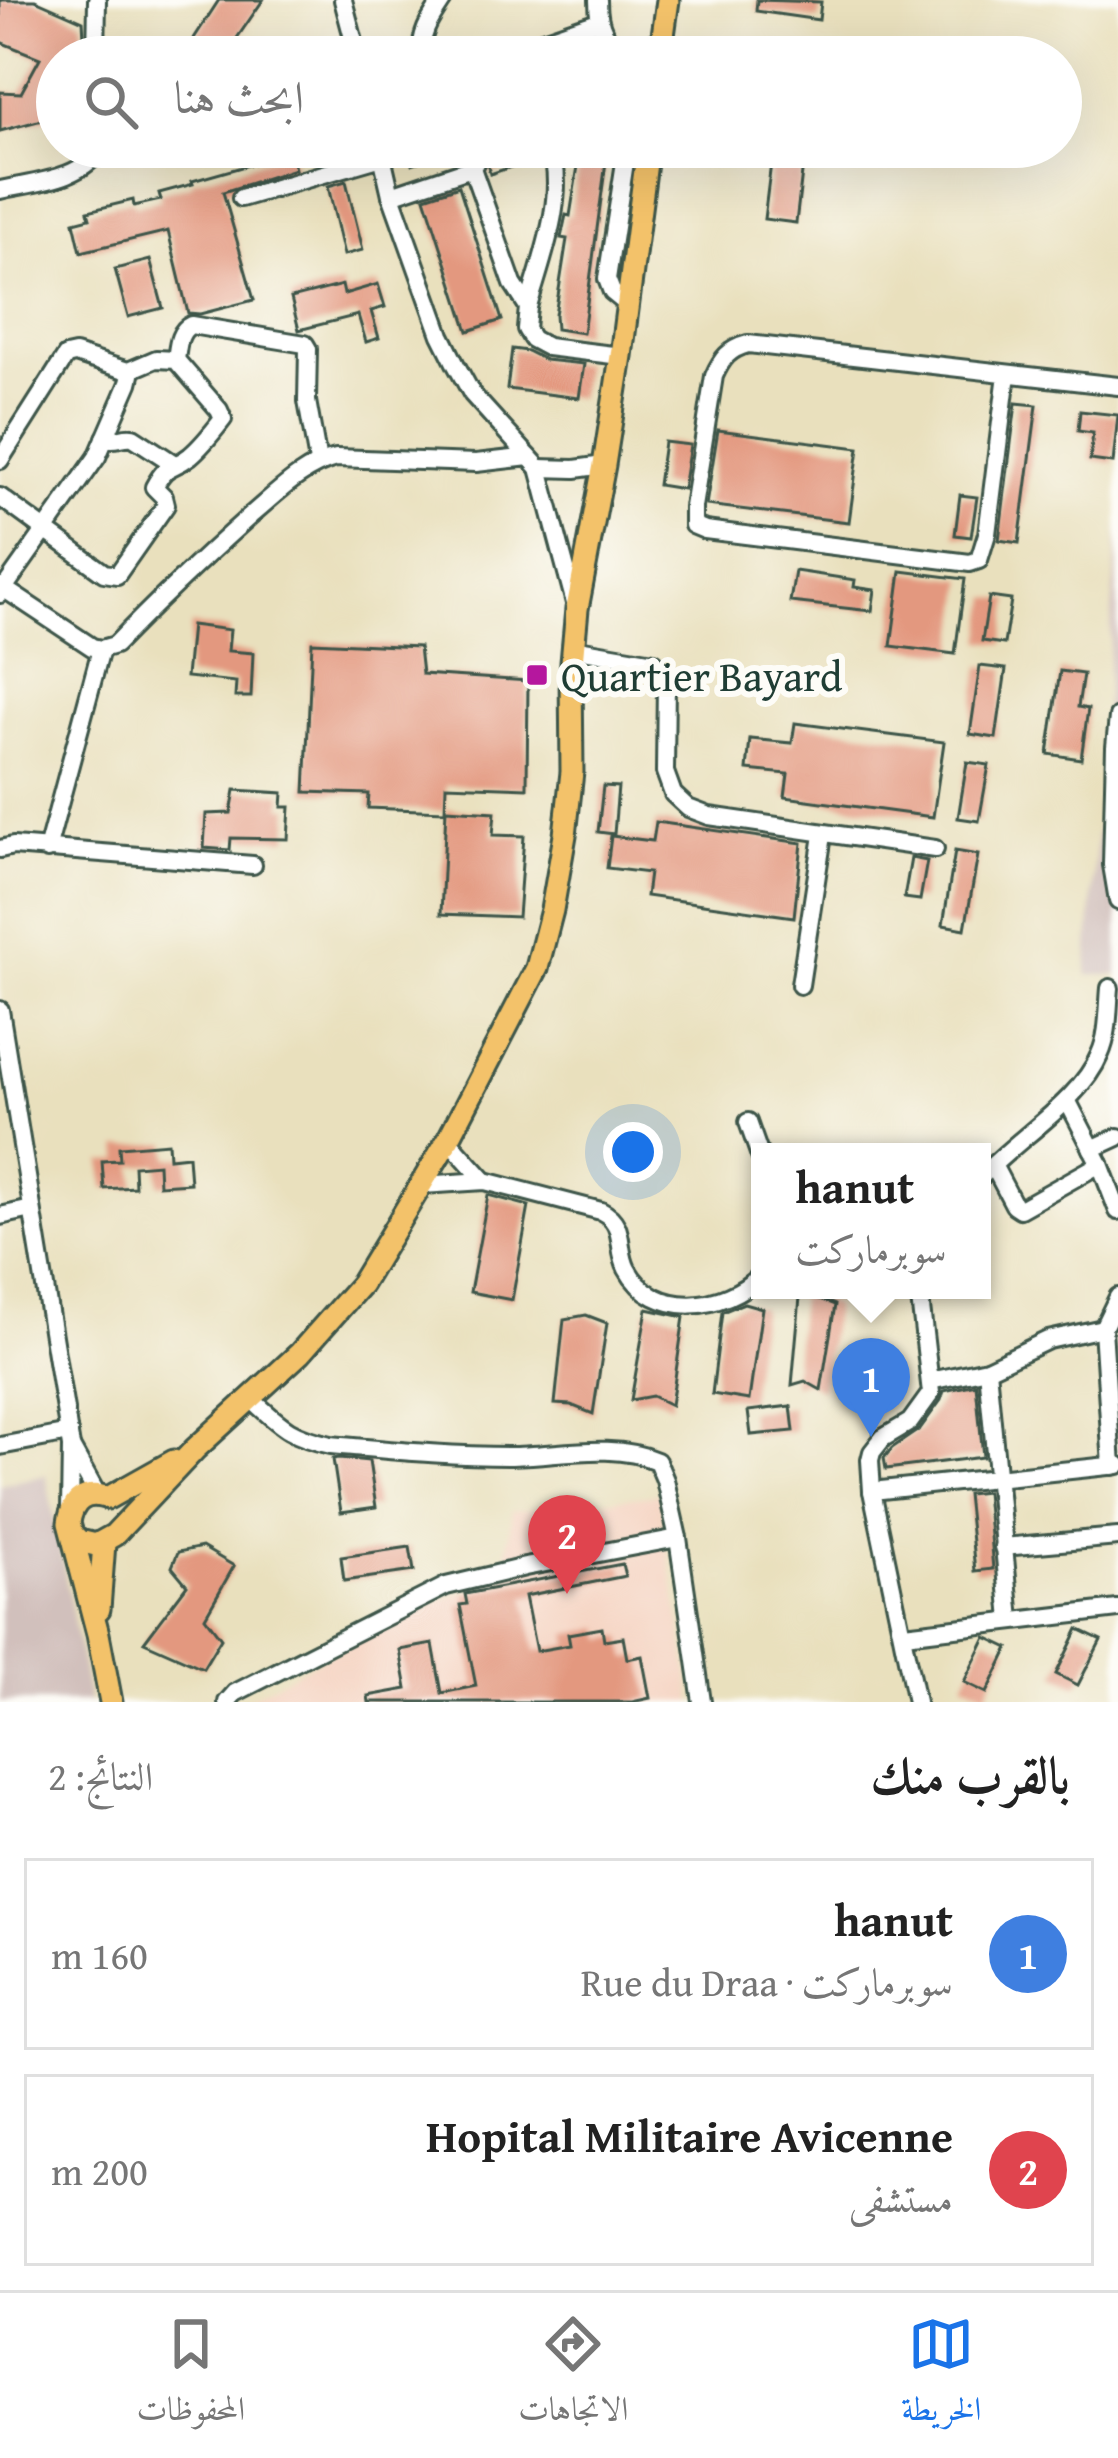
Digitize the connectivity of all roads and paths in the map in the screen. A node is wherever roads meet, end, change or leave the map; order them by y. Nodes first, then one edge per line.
1 (97, 0) edge
2 (343, 0) edge
3 (443, 0) edge
4 (598, 0) edge
5 (668, 0) edge
6 (598, 21) junction
7 (96, 36) edge
8 (352, 36) edge
9 (423, 36) edge
10 (554, 36) edge
11 (606, 36) edge
12 (663, 36) edge
13 (83, 168) edge
14 (333, 168) edge
15 (385, 168) edge
16 (472, 168) joint
17 (556, 168) edge
18 (643, 168) edge
19 (0, 190) edge
20 (391, 195) junction
21 (242, 198) dead end
22 (528, 307) junction
23 (621, 356) junction
24 (176, 360) junction
25 (128, 371) junction
26 (1007, 374) junction
27 (1118, 386) edge
28 (105, 438) junction
29 (0, 460) edge
30 (534, 462) junction
31 (319, 463) junction
32 (173, 464) junction
33 (604, 465) junction
34 (0, 497) edge
35 (46, 529) junction
36 (1, 589) edge
37 (577, 609) junction
38 (572, 648) junction
39 (101, 650) junction
40 (1118, 717) edge
41 (823, 835) junction
42 (0, 849) edge
43 (47, 850) junction
44 (935, 850) dead end
45 (253, 865) dead end
46 (1118, 901) edge
47 (800, 985) dead end
48 (1110, 988) dead end
49 (0, 1010) edge
50 (1067, 1100) junction
51 (748, 1122) dead end
52 (1118, 1137) edge
53 (448, 1140) junction
54 (755, 1143) edge
55 (1096, 1156) junction
56 (991, 1167) edge
57 (991, 1176) edge
58 (485, 1181) junction
59 (422, 1185) junction
60 (32, 1209) junction
61 (1118, 1211) edge
62 (0, 1216) edge
63 (751, 1285) edge
64 (1118, 1297) edge
65 (920, 1299) edge
66 (1103, 1328) junction
67 (987, 1369) junction
68 (930, 1381) junction
69 (250, 1398) junction
70 (70, 1440) junction
71 (0, 1446) edge
72 (195, 1449) junction
73 (1115, 1466) edge
74 (997, 1479) junction
75 (872, 1491) junction
76 (102, 1496) junction
77 (70, 1510) junction
78 (73, 1534) junction
79 (1118, 1537) edge
80 (678, 1538) junction
81 (109, 1539) junction
82 (1003, 1547) junction
83 (1118, 1609) edge
84 (1011, 1620) junction
85 (98, 1634) junction
86 (904, 1634) junction
87 (111, 1702) edge
88 (227, 1702) edge
89 (702, 1702) edge
90 (916, 1702) edge

1 - 7 street
2 - 8 street
3 - 9 street
4 - 6 street
5 - 12 main road
6 - 10 street
6 - 11 street
13 - 19 street
14 - 21 street
15 - 20 street
16 - 20 street
16 - 22 street
17 - 22 street
18 - 23 main road
20 - 30 street
22 - 23 street
23 - 33 main road
24 - 25 street
24 - 31 street
24 - 32 street
25 - 28 street
25 - 29 street
26 - 26 street
26 - 27 street
28 - 32 street
28 - 35 street
30 - 31 street
30 - 33 street
30 - 37 street
31 - 39 street
32 - 35 street
33 - 37 main road
34 - 35 street
35 - 36 street
36 - 39 street
37 - 38 main road
38 - 41 street
38 - 53 main road
39 - 43 street
40 - 46 street
41 - 44 street
41 - 47 street
42 - 43 street
43 - 45 street
48 - 50 street
49 - 60 street
50 - 55 street
50 - 56 street
51 - 54 street
52 - 55 street
53 - 58 street
53 - 59 main road
55 - 57 street
55 - 61 street
58 - 59 street
58 - 63 street
59 - 69 main road
60 - 62 street
60 - 70 street
64 - 66 street
65 - 68 street
66 - 67 street
66 - 73 street
67 - 68 street
67 - 74 street
68 - 75 street
69 - 72 main road
69 - 80 street
70 - 71 street
70 - 76 street
70 - 77 street
72 - 76 main road
72 - 81 main road
73 - 74 street
74 - 75 street
74 - 82 street
75 - 86 street
76 - 77 main road
76 - 81 main road
77 - 78 main road
78 - 81 main road
78 - 85 main road
79 - 82 street
80 - 88 street
80 - 89 street
81 - 85 main road
82 - 84 street
83 - 84 street
84 - 86 street
85 - 87 main road
86 - 90 street

